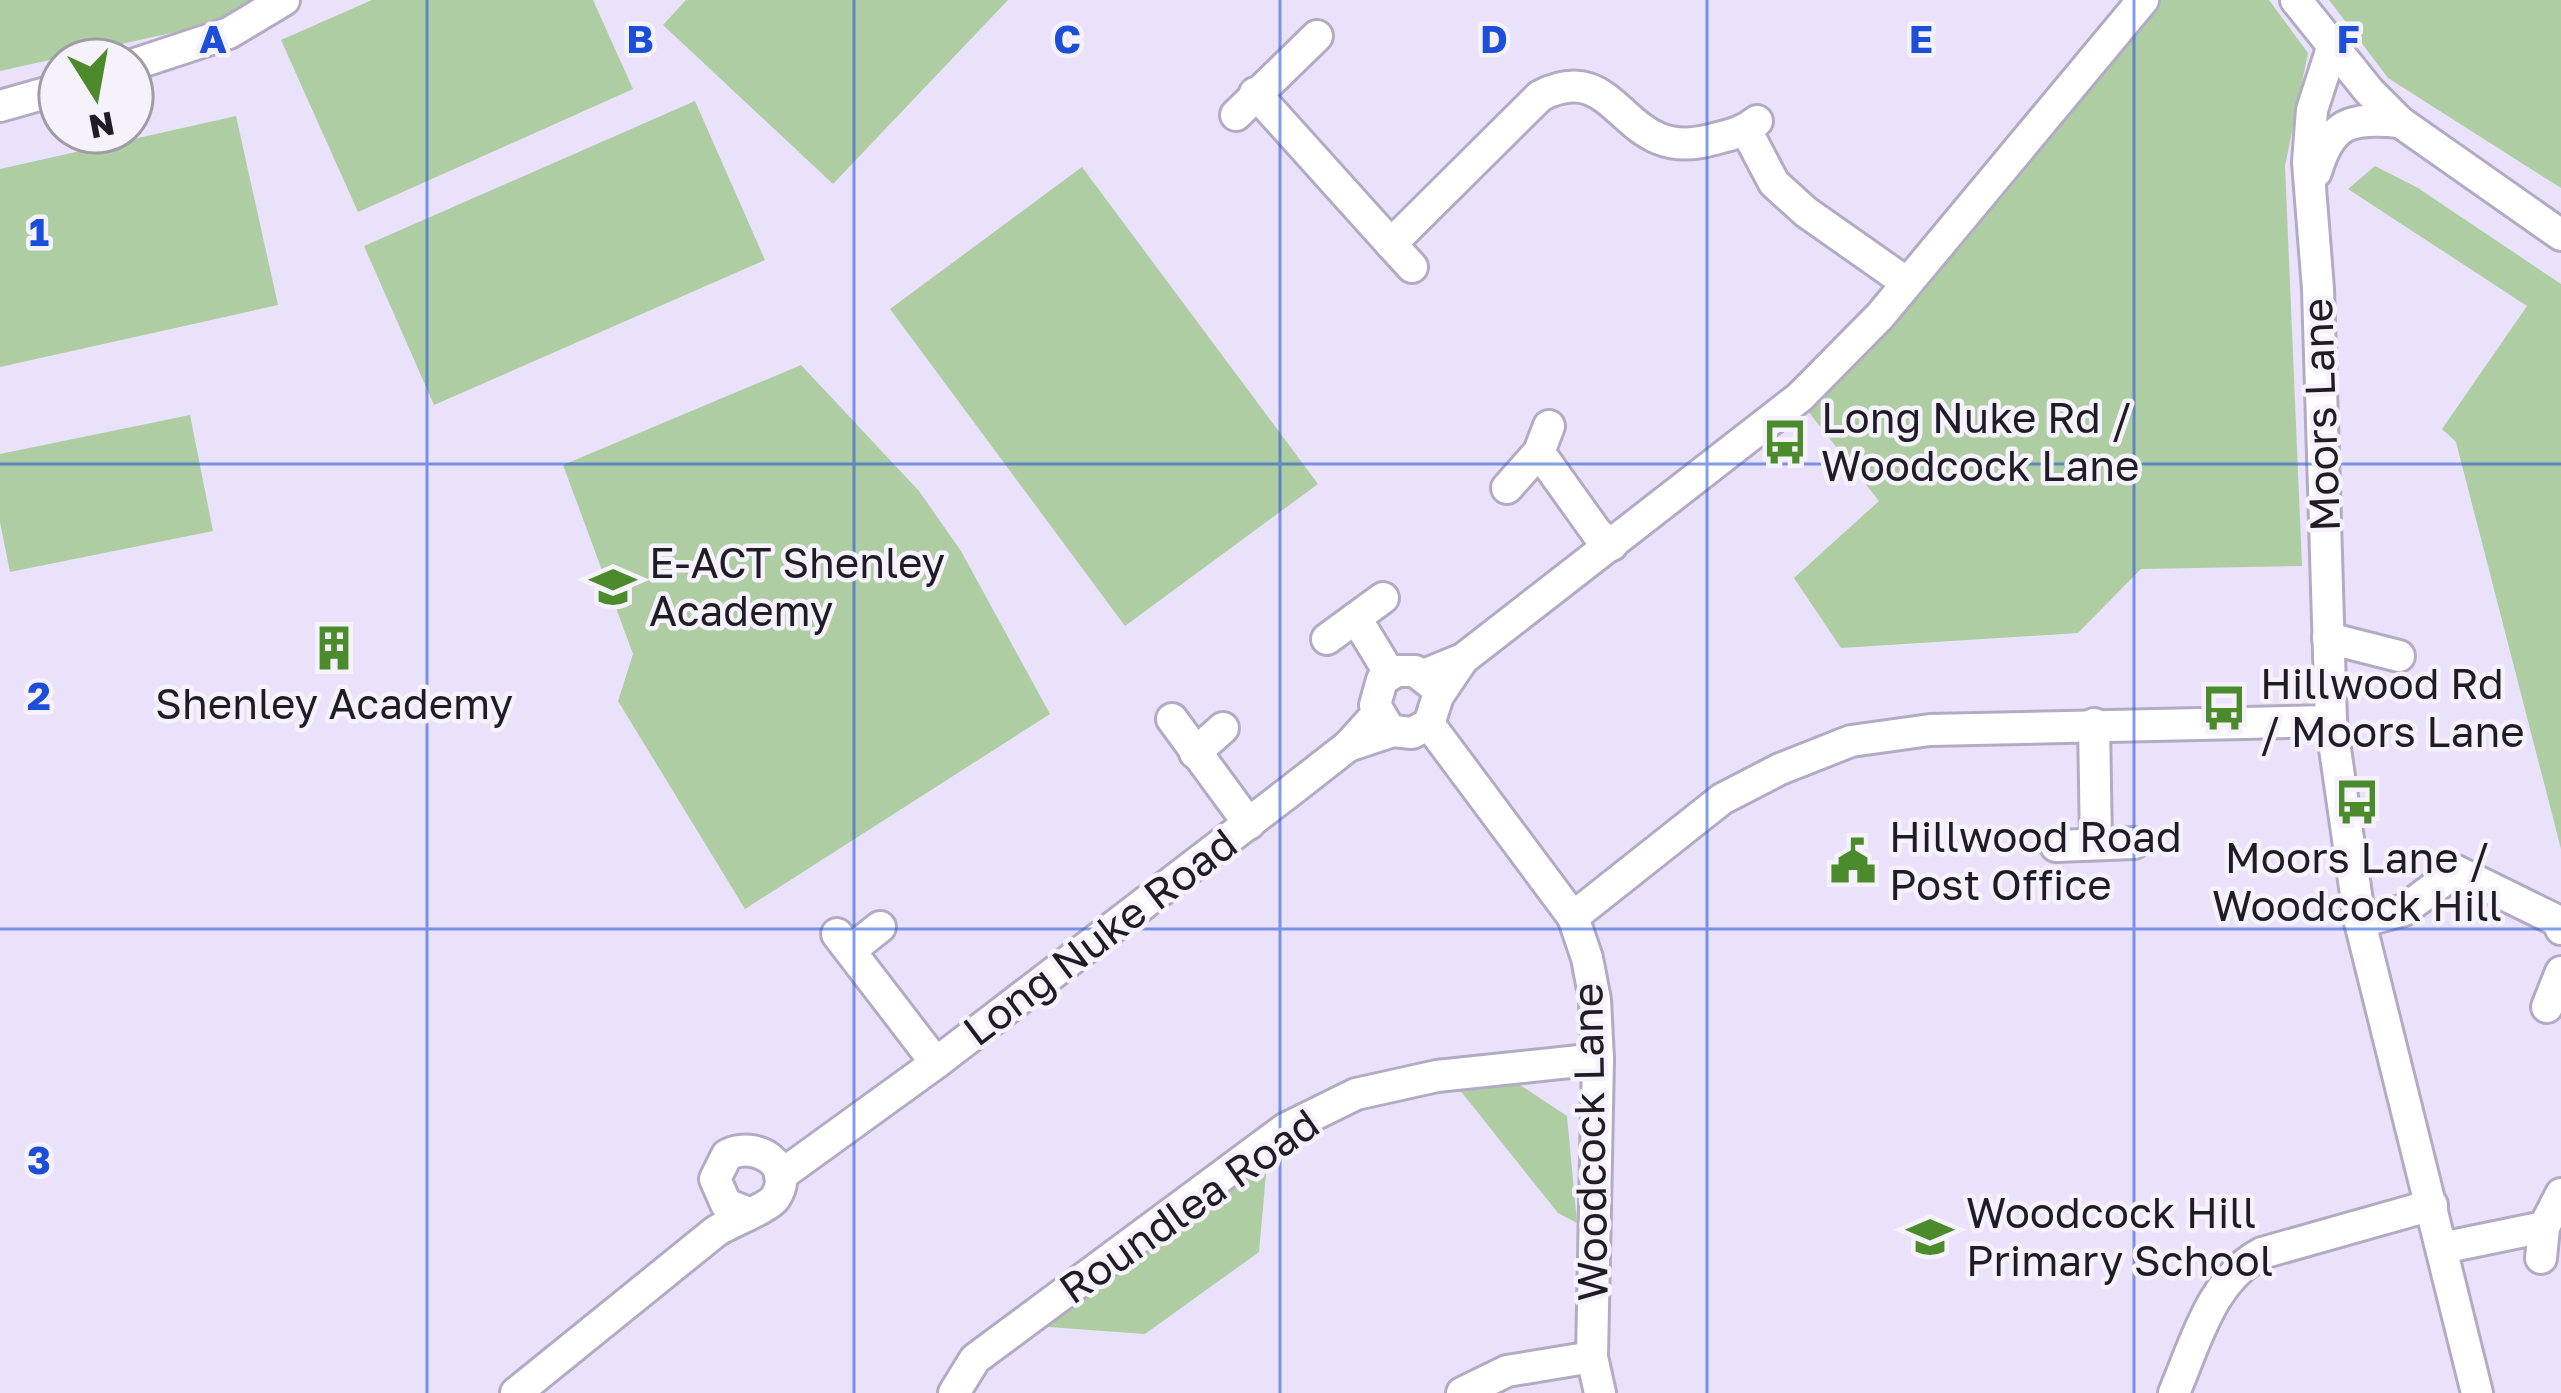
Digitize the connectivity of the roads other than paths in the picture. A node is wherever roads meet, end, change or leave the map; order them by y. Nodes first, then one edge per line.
1 (284, 0) edge
2 (2143, 0) edge
3 (2296, 0) edge
4 (1316, 35) dead end
5 (2333, 45) junction
6 (156, 57) edge
7 (36, 96) edge
8 (0, 106) edge
9 (2400, 122) junction
10 (2310, 191) junction
11 (2561, 235) edge
12 (1907, 283) junction
13 (1507, 488) dead end
14 (1612, 545) junction
15 (1384, 598) dead end
16 (1356, 618) junction
17 (2328, 638) junction
18 (1327, 639) dead end
19 (2399, 656) dead end
20 (1390, 674) junction
21 (1430, 698) junction
22 (1172, 719) dead end
23 (2331, 721) junction
24 (1385, 722) junction
25 (2094, 724) junction
26 (1223, 728) dead end
27 (1195, 753) junction
28 (1249, 824) junction
29 (2096, 843) junction
30 (2134, 843) dead end
31 (2056, 846) dead end
32 (1573, 917) junction
33 (2360, 922) junction
34 (880, 927) dead end
35 (2561, 929) edge
36 (2561, 973) edge
37 (2547, 1007) dead end
38 (1598, 1059) junction
39 (937, 1063) junction
40 (774, 1166) junction
41 (2561, 1194) edge
42 (733, 1204) junction
43 (2432, 1205) junction
44 (2442, 1248) junction
45 (1592, 1357) junction
46 (516, 1393) edge
47 (954, 1393) edge
48 (1462, 1393) edge
49 (1600, 1393) edge
50 (2174, 1393) edge
51 (2477, 1393) edge

1 - 6 street
2 - 12 street, Long Nuke Road
3 - 5 street
4 - 12 street
5 - 9 street
5 - 10 street, Moors Lane
7 - 8 street
9 - 10 street, Moors Lane
9 - 11 street
10 - 17 street, Moors Lane
12 - 14 street, Long Nuke Road
13 - 14 street
14 - 21 street, Long Nuke Road
15 - 16 street
16 - 18 street
16 - 20 street
17 - 19 street
17 - 23 street, Moors Lane
20 - 21 street, Long Nuke Road
20 - 24 street
21 - 24 street, Long Nuke Road
21 - 32 street, Woodcock Lane
22 - 27 street
23 - 25 street
23 - 33 street, Moors Lane
24 - 28 street, Long Nuke Road
25 - 29 street
25 - 32 street
26 - 27 street
27 - 28 street
28 - 39 street, Long Nuke Road
29 - 30 street
29 - 31 street
32 - 38 street, Woodcock Lane
33 - 35 street
33 - 43 street, Moors Lane
34 - 39 street
36 - 37 street
38 - 45 street, Woodcock Lane
38 - 47 street, Roundlea Road
39 - 40 street, Long Nuke Road
40 - 42 street, Long Nuke Road
40 - 42 street, Long Nuke Road
41 - 44 street
42 - 46 street, Long Nuke Road
43 - 44 street, Moors Lane
43 - 50 street
44 - 51 street, Moors Lane
45 - 48 street
45 - 49 street, Woodcock Lane

